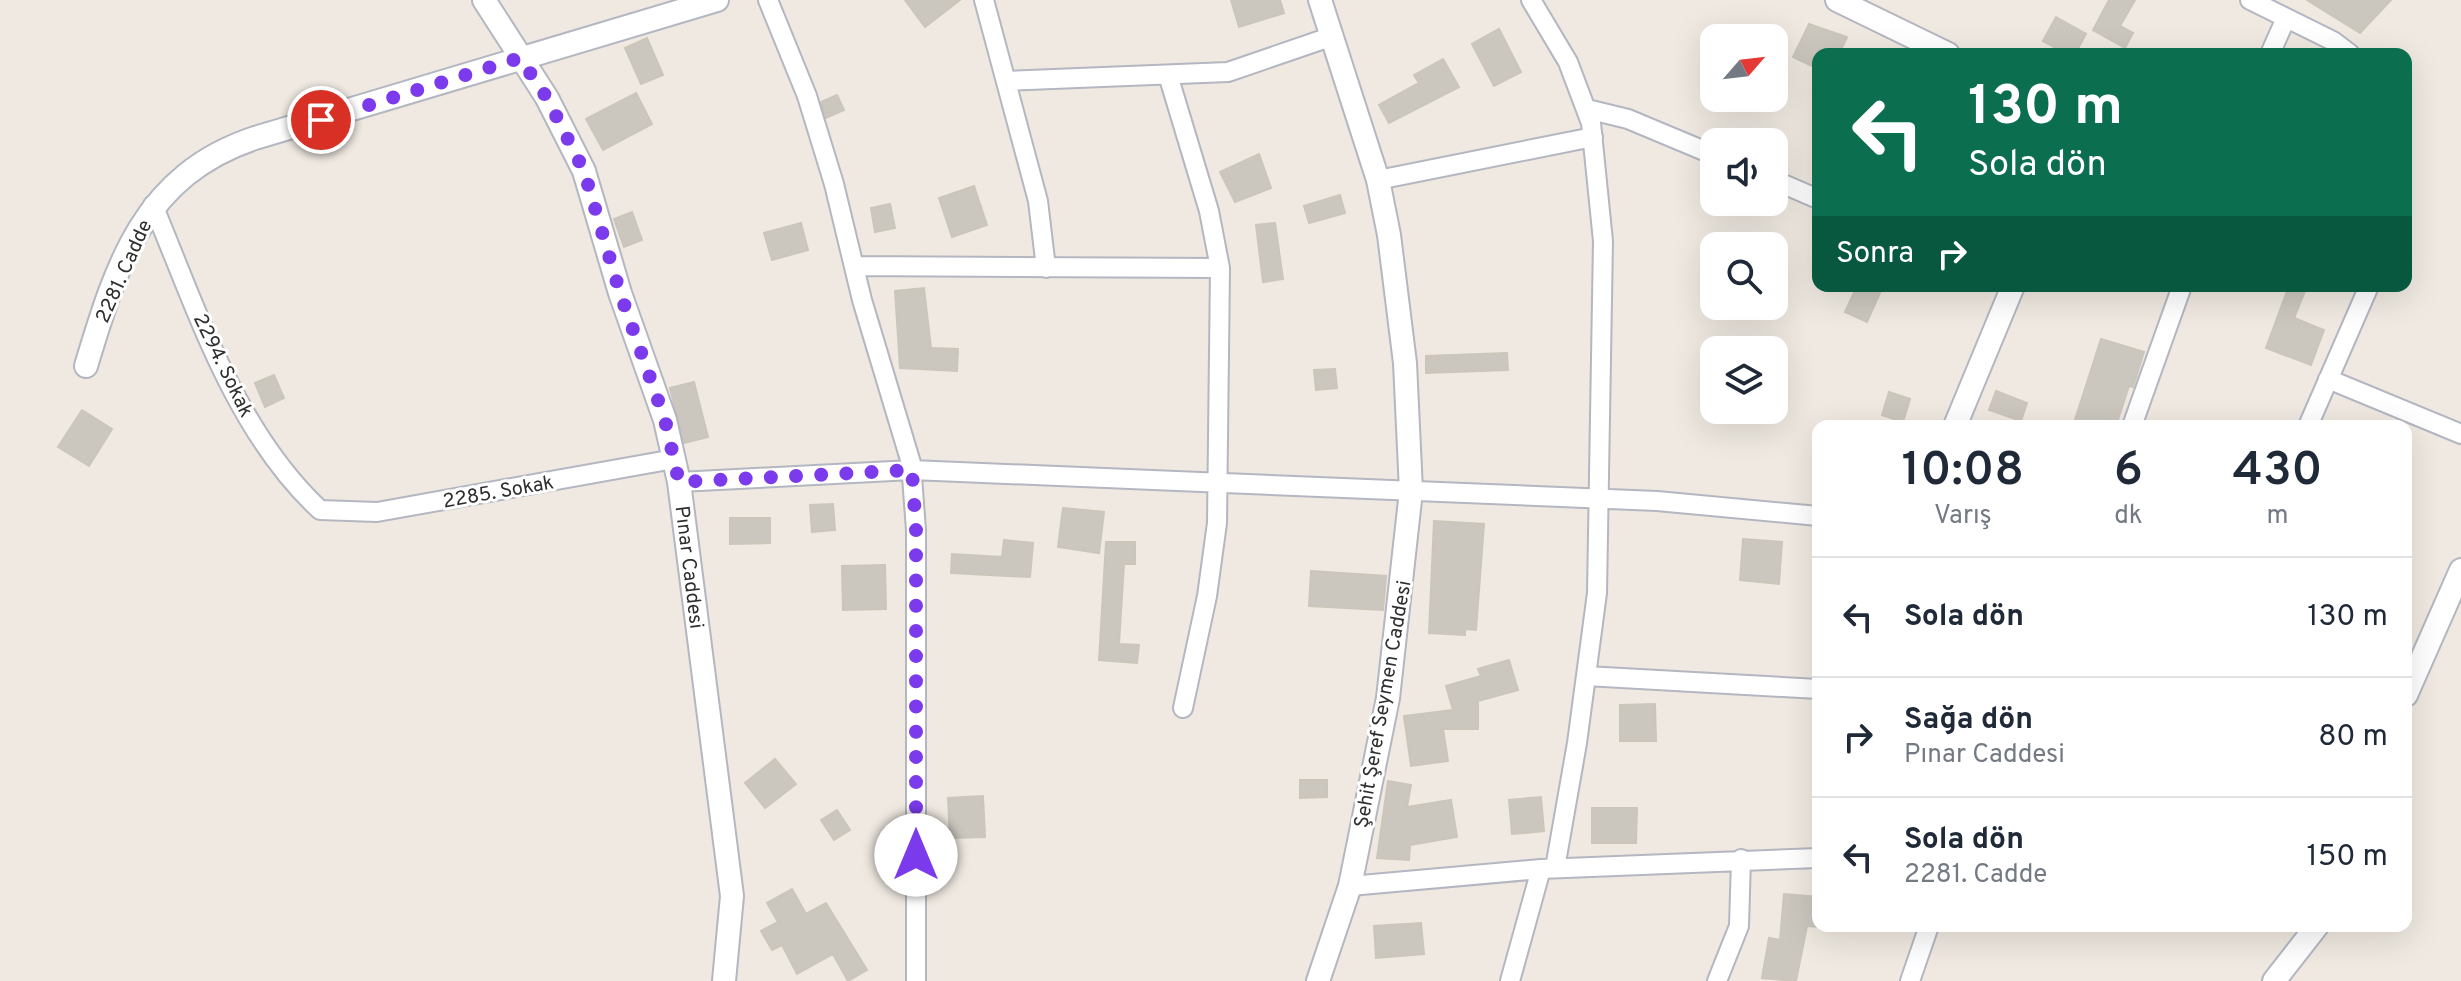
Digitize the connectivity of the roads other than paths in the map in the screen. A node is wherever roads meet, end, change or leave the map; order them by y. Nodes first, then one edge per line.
1 (484, 0) edge
2 (717, 0) edge
3 (768, 0) edge
4 (984, 0) edge
5 (1320, 0) edge
6 (1531, 0) edge
7 (2250, 0) edge
8 (1845, 2) edge
9 (2286, 18) junction
10 (1330, 37) junction
11 (1936, 48) edge
12 (2273, 48) edge
13 (2342, 48) edge
14 (520, 58) junction
15 (1168, 75) junction
16 (1006, 81) junction
17 (1587, 109) junction
18 (1593, 137) junction
19 (1700, 149) edge
20 (1378, 180) junction
21 (1788, 186) edge
22 (1812, 196) edge
23 (153, 205) junction
24 (854, 266) junction
25 (1046, 268) junction
26 (1220, 268) junction
27 (2008, 292) edge
28 (2180, 292) edge
29 (2366, 292) edge
30 (86, 366) dead end
31 (2328, 379) junction
32 (1957, 420) edge
33 (2134, 420) edge
34 (2311, 420) edge
35 (2461, 434) edge
36 (674, 459) junction
37 (912, 470) junction
38 (679, 482) junction
39 (1219, 484) junction
40 (1411, 491) junction
41 (1600, 498) junction
42 (320, 510) joint
43 (1812, 516) edge
44 (2461, 570) edge
45 (1586, 676) junction
46 (2412, 681) edge
47 (1812, 689) edge
48 (1183, 708) dead end
49 (1812, 858) edge
50 (1741, 859) junction
51 (1548, 868) junction
52 (1350, 886) junction
53 (1927, 932) edge
54 (2312, 932) edge
55 (724, 981) edge
56 (916, 981) edge
57 (1318, 981) edge
58 (1510, 981) edge
59 (1717, 981) edge
60 (1910, 981) edge
61 (2274, 981) edge

1 - 14 street, Pınar Caddesi
2 - 14 street, 2281. Cadde
3 - 24 street
4 - 16 street
5 - 10 street, Şehit Şeref Seymen Caddesi
6 - 17 street
7 - 9 street
8 - 11 street
9 - 12 street
9 - 13 street
10 - 15 street
10 - 20 street, Şehit Şeref Seymen Caddesi
14 - 23 street, 2281. Cadde
14 - 36 street, Pınar Caddesi
15 - 16 street
15 - 26 street
16 - 25 street
17 - 18 street
17 - 19 street
18 - 20 street
18 - 41 street
20 - 40 street, Şehit Şeref Seymen Caddesi
21 - 22 street
23 - 30 street, 2281. Cadde
23 - 42 street, 2294. Sokak
24 - 25 street
24 - 37 street
25 - 26 street
26 - 39 street
27 - 32 street
28 - 33 street
29 - 31 street
31 - 34 street
31 - 35 street
36 - 38 street, Pınar Caddesi
36 - 42 street, 2285. Sokak
37 - 38 street
37 - 39 street
37 - 56 street
38 - 55 street, Pınar Caddesi
39 - 40 street
39 - 48 street
40 - 41 street
40 - 52 street, Şehit Şeref Seymen Caddesi
41 - 43 street
41 - 45 street
44 - 46 street
45 - 47 street
45 - 51 street
49 - 50 street
50 - 51 street
50 - 59 street
51 - 52 street
51 - 58 street
52 - 57 street, Şehit Şeref Seymen Caddesi
53 - 60 street
54 - 61 street

